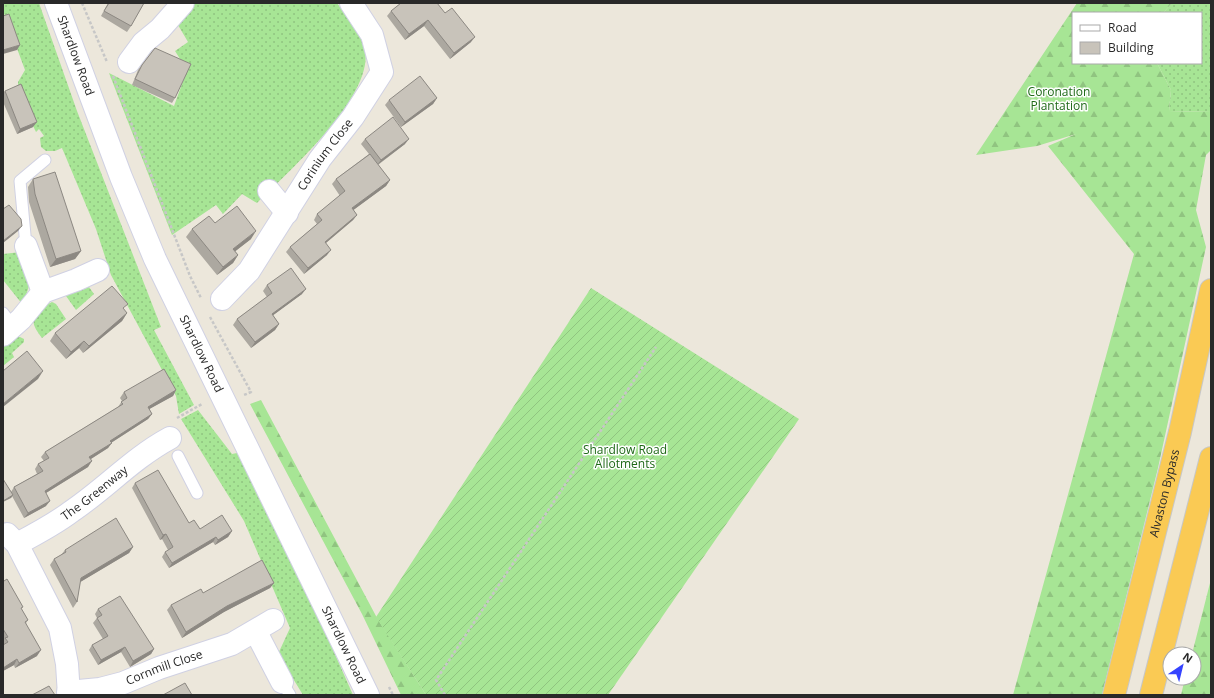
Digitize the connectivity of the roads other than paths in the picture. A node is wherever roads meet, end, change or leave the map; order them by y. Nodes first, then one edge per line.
1 (56, 3) edge
2 (183, 3) edge
3 (351, 3) edge
4 (117, 67) road end
5 (45, 160) dead end
6 (269, 191) dead end
7 (287, 213) junction
8 (26, 246) joint
9 (98, 270) dead end
10 (1211, 290) edge
11 (43, 292) junction
12 (211, 304) road end
13 (6, 325) edge
14 (171, 439) joint
15 (1211, 458) edge
16 (198, 493) dead end
17 (286, 688) edge
18 (69, 693) edge
19 (368, 695) edge
20 (1114, 695) edge
21 (1151, 695) edge

1 - 19 street, Shardlow Road
2 - 4 street
3 - 7 street, Corinium Close
5 - 8 lane
6 - 7 street
7 - 12 street, Corinium Close
8 - 11 street
9 - 11 street
10 - 20 highway, Alvaston Bypass
11 - 13 street
14 - 16 lane
14 - 18 street, The Greenway
15 - 21 highway
17 - 18 street, Cornmill Close

